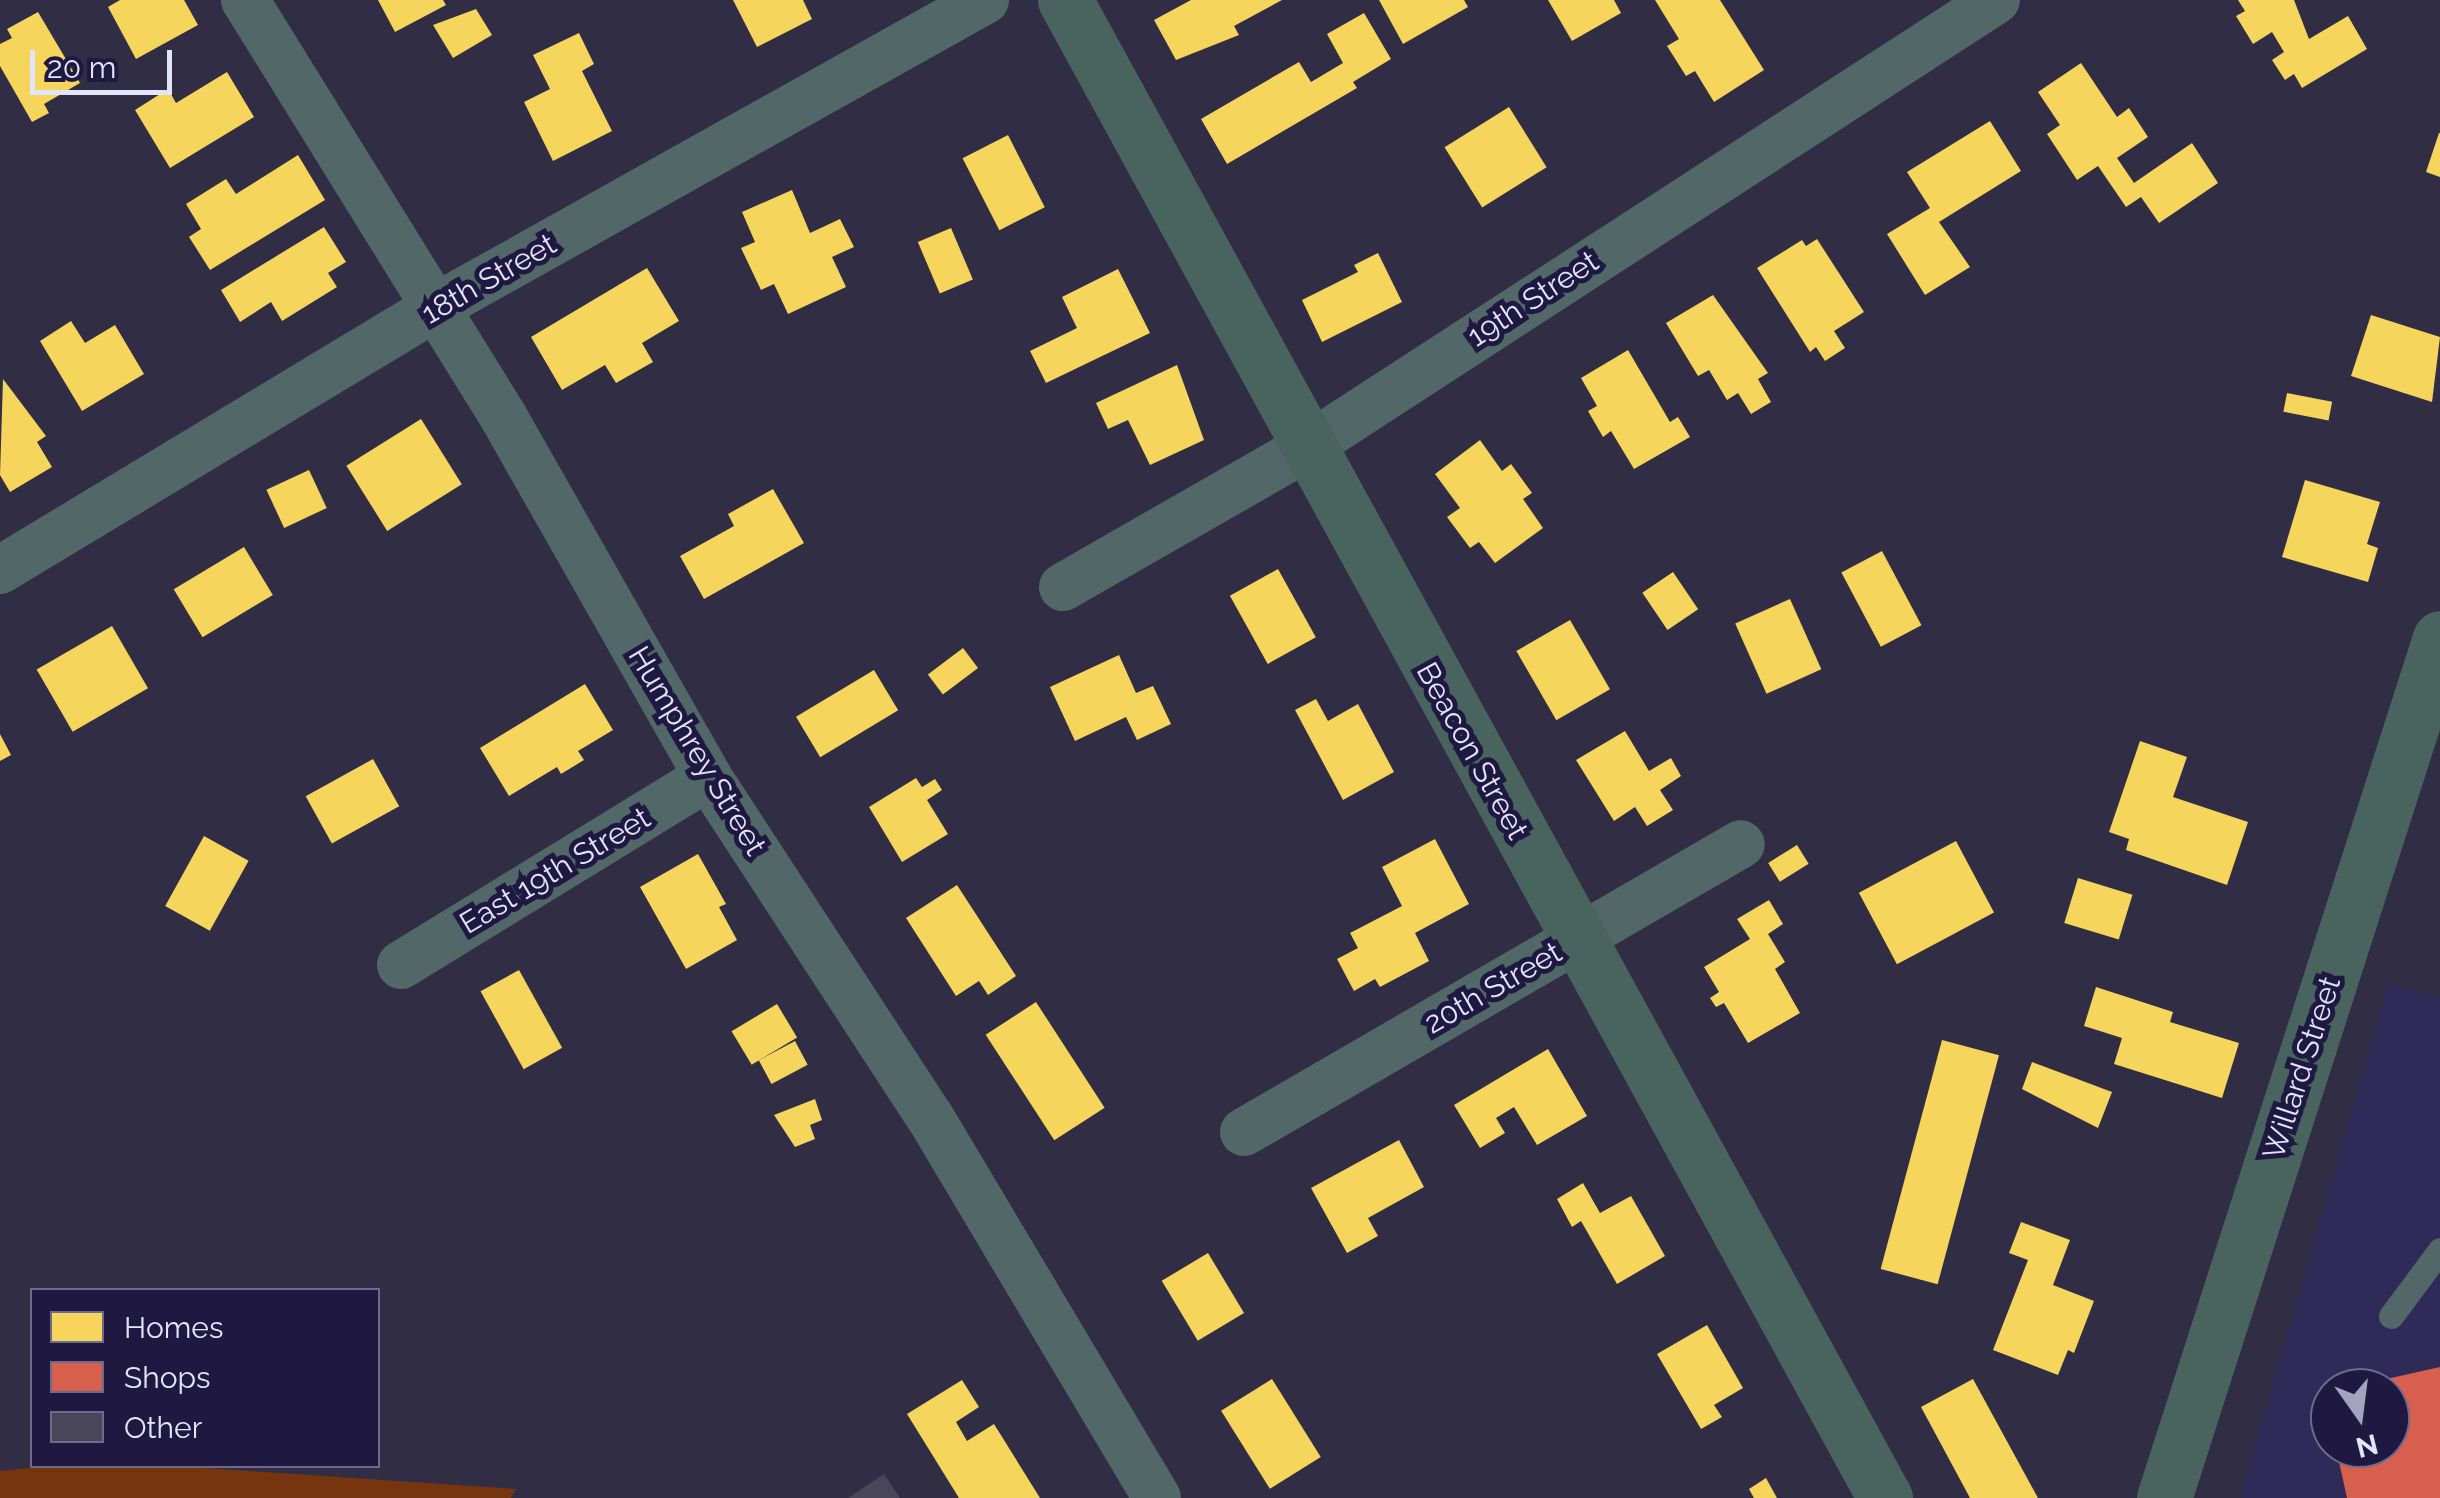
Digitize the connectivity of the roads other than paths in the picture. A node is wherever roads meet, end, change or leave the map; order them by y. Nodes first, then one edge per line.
1 (245, 0) edge
2 (985, 0) edge
3 (1065, 0) edge
4 (1996, 0) edge
5 (436, 307) junction
6 (1307, 447) junction
7 (0, 570) edge
8 (1063, 587) dead end
9 (2440, 638) edge
10 (708, 777) junction
11 (1742, 844) dead end
12 (1577, 939) junction
13 (401, 965) dead end
14 (1244, 1132) dead end
15 (2440, 1250) edge
16 (2391, 1316) dead end
17 (1157, 1498) edge
18 (1885, 1498) edge
19 (2164, 1498) edge

1 - 5 street, Humphrey Street
2 - 5 street, 18th Street
3 - 6 street, Beacon Street
4 - 6 street, 19th Street
5 - 7 street, 18th Street
5 - 10 street, Humphrey Street
6 - 8 street, 19th Street
6 - 12 street, Beacon Street
9 - 19 street, Willard Street
10 - 13 street, East 19th Street
10 - 17 street, Humphrey Street
11 - 12 street, 20th Street
12 - 14 street, 20th Street
12 - 18 street, Beacon Street
15 - 16 lane

